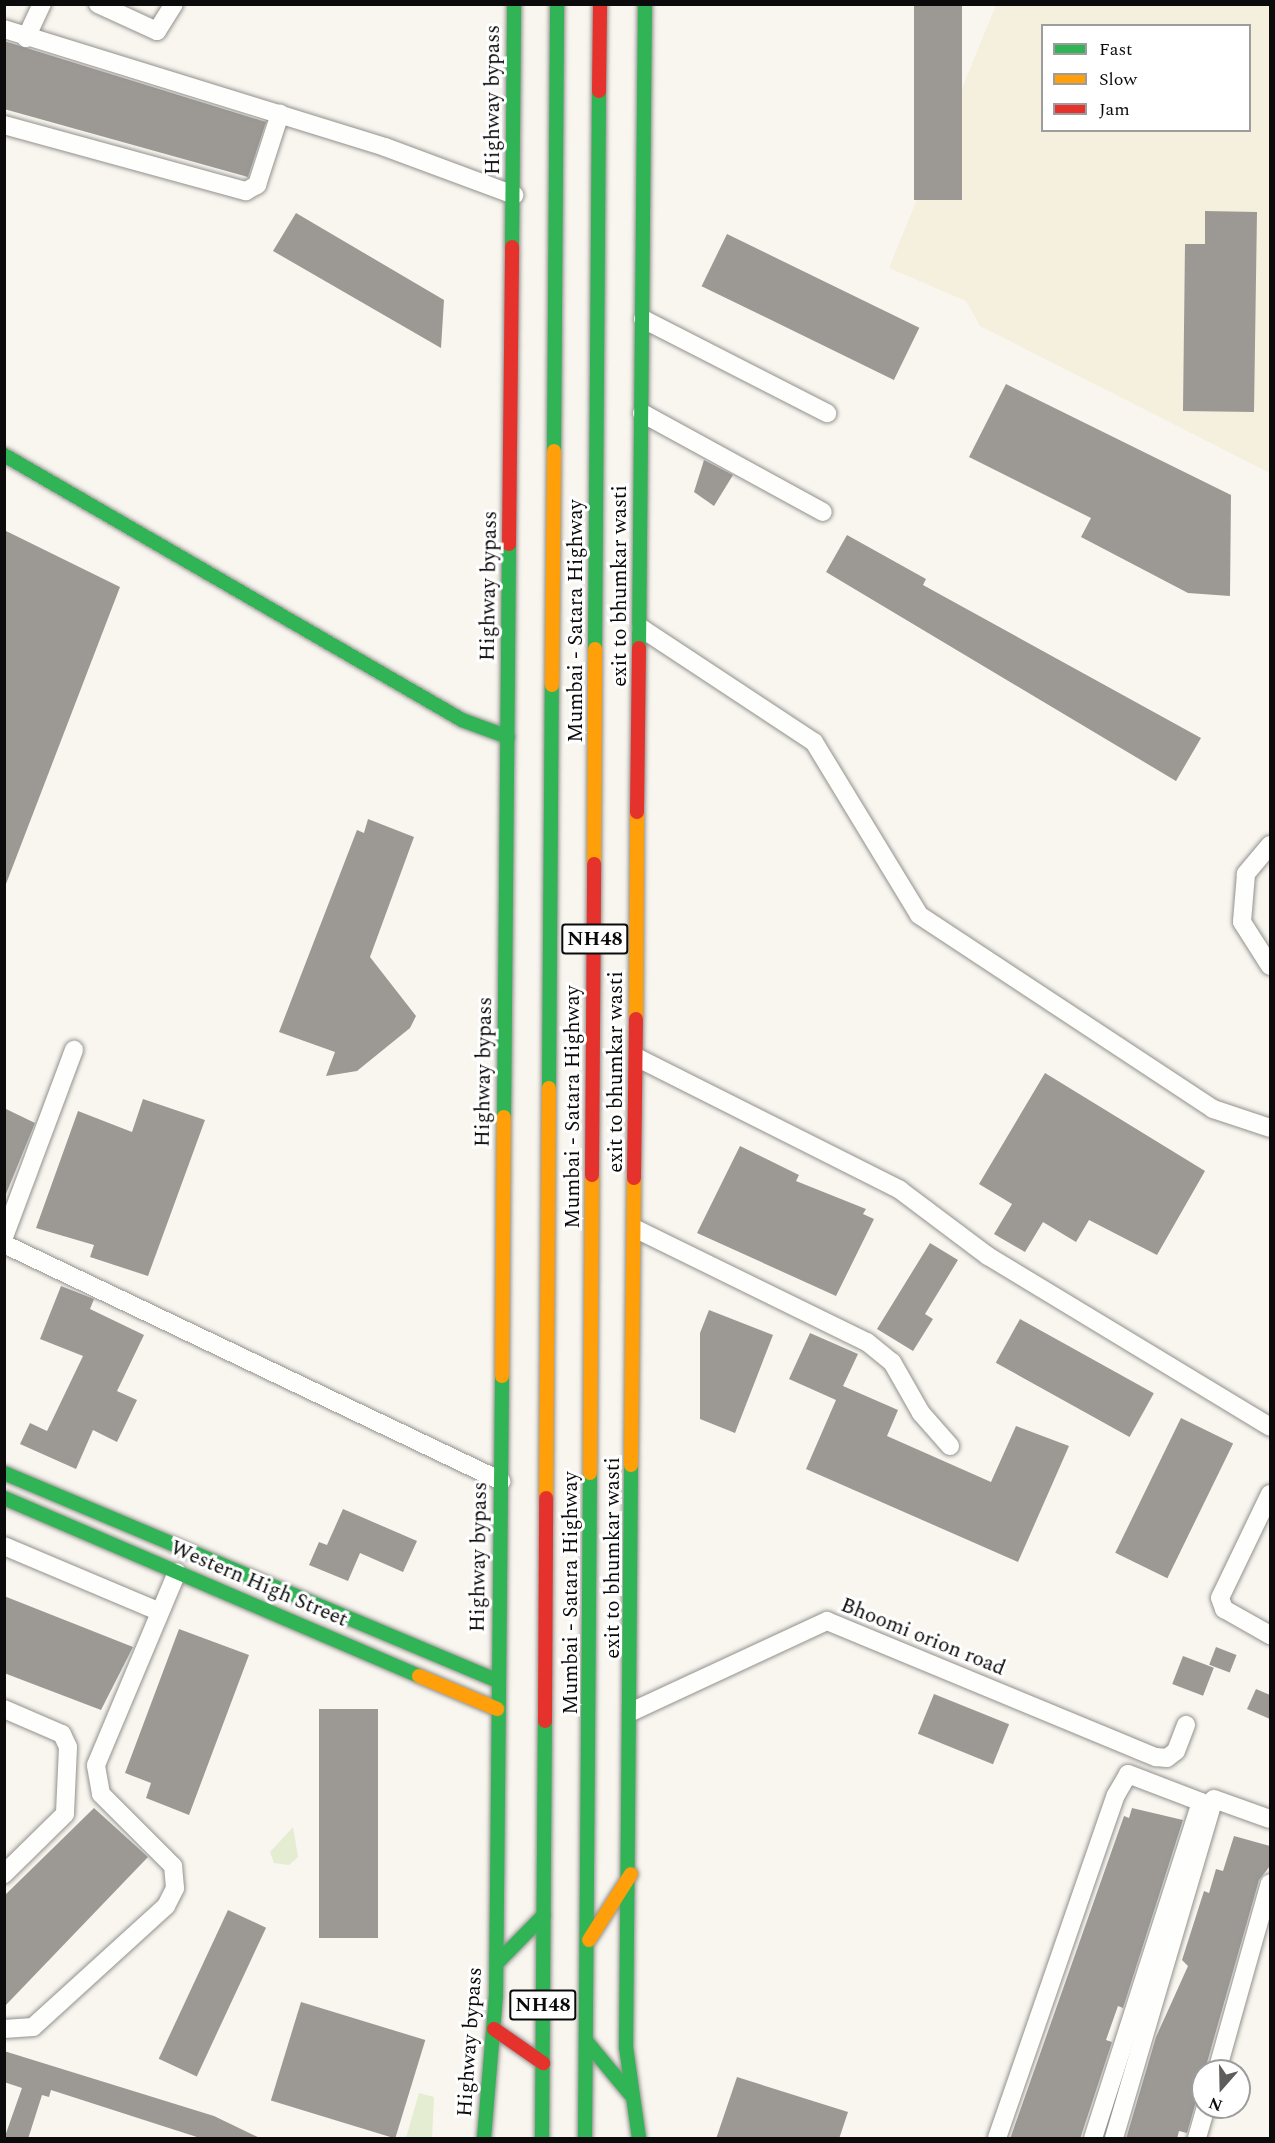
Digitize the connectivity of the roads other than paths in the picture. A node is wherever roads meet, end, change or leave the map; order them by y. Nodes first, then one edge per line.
1 (42, 4) edge
2 (98, 4) edge
3 (174, 4) edge
4 (514, 4) edge
5 (557, 4) edge
6 (600, 4) edge
7 (645, 4) edge
8 (4, 29) edge
9 (26, 38) junction
10 (280, 114) junction
11 (4, 125) edge
12 (514, 195) junction
13 (643, 319) junction
14 (642, 413) junction
15 (827, 413) dead end
16 (4, 454) edge
17 (823, 512) dead end
18 (641, 628) junction
19 (508, 737) junction
20 (1270, 845) edge
21 (1270, 966) edge
22 (74, 1050) dead end
23 (638, 1058) junction
24 (1270, 1128) edge
25 (636, 1229) junction
26 (4, 1237) edge
27 (4, 1244) edge
28 (1270, 1427) edge
29 (950, 1446) dead end
30 (4, 1473) edge
31 (501, 1481) junction
32 (1270, 1494) edge
33 (4, 1498) edge
34 (4, 1546) edge
35 (177, 1572) junction
36 (322, 1607) junction
37 (160, 1612) junction
38 (312, 1630) junction
39 (1270, 1635) edge
40 (498, 1681) junction
41 (4, 1709) edge
42 (497, 1709) junction
43 (633, 1711) junction
44 (1186, 1725) dead end
45 (1270, 1819) edge
46 (4, 1874) edge
47 (631, 1874) junction
48 (1270, 1883) edge
49 (543, 1915) junction
50 (589, 1940) junction
51 (497, 1963) junction
52 (4, 2029) edge
53 (494, 2029) junction
54 (587, 2042) junction
55 (1220, 2059) edge
56 (543, 2063) junction
57 (630, 2094) junction
58 (1203, 2119) edge
59 (484, 2139) edge
60 (542, 2139) edge
61 (585, 2139) edge
62 (639, 2139) edge
63 (997, 2139) edge
64 (1093, 2139) edge
65 (1114, 2139) edge
66 (1197, 2139) edge

1 - 9 street
2 - 3 street
4 - 12 main road, Highway bypass
5 - 49 main road, Mumbai - Satara Highway / NH48
6 - 50 main road, Mumbai - Satara Highway / NH48
7 - 13 main road, exit to bhumkar wasti
8 - 9 street
9 - 10 street
10 - 11 street
10 - 12 street
12 - 19 main road, Highway bypass
13 - 14 main road, exit to bhumkar wasti
13 - 15 street
14 - 17 street
14 - 18 main road, exit to bhumkar wasti
16 - 19 main road
18 - 23 main road, exit to bhumkar wasti
18 - 24 street
19 - 31 main road, Highway bypass
20 - 21 street
22 - 26 street
23 - 25 main road, exit to bhumkar wasti
23 - 28 street
25 - 29 street
25 - 43 main road, exit to bhumkar wasti
27 - 31 street
30 - 36 main road, Western High Street
31 - 40 main road, Highway bypass
32 - 39 street
33 - 35 main road, Western High Street
34 - 37 street
35 - 37 street
35 - 38 main road, Western High Street
36 - 38 main road
36 - 40 main road, Western High Street
37 - 52 street
38 - 42 main road, Western High Street
40 - 42 main road, Highway bypass
41 - 46 street
42 - 51 main road, Highway bypass
43 - 44 street, Bhoomi orion road
43 - 47 main road, exit to bhumkar wasti
45 - 65 street
47 - 50 main road
47 - 57 main road, exit to bhumkar wasti
48 - 55 street
49 - 51 main road
49 - 56 main road, Mumbai - Satara Highway / NH48
50 - 54 main road, Mumbai - Satara Highway / NH48
51 - 53 main road, Highway bypass
53 - 56 main road
53 - 59 main road, Highway bypass
54 - 57 main road
54 - 61 main road, Mumbai - Satara Highway / NH48
56 - 60 main road, Mumbai - Satara Highway / NH48
57 - 62 main road, exit to bhumkar wasti
58 - 66 street
63 - 64 street

